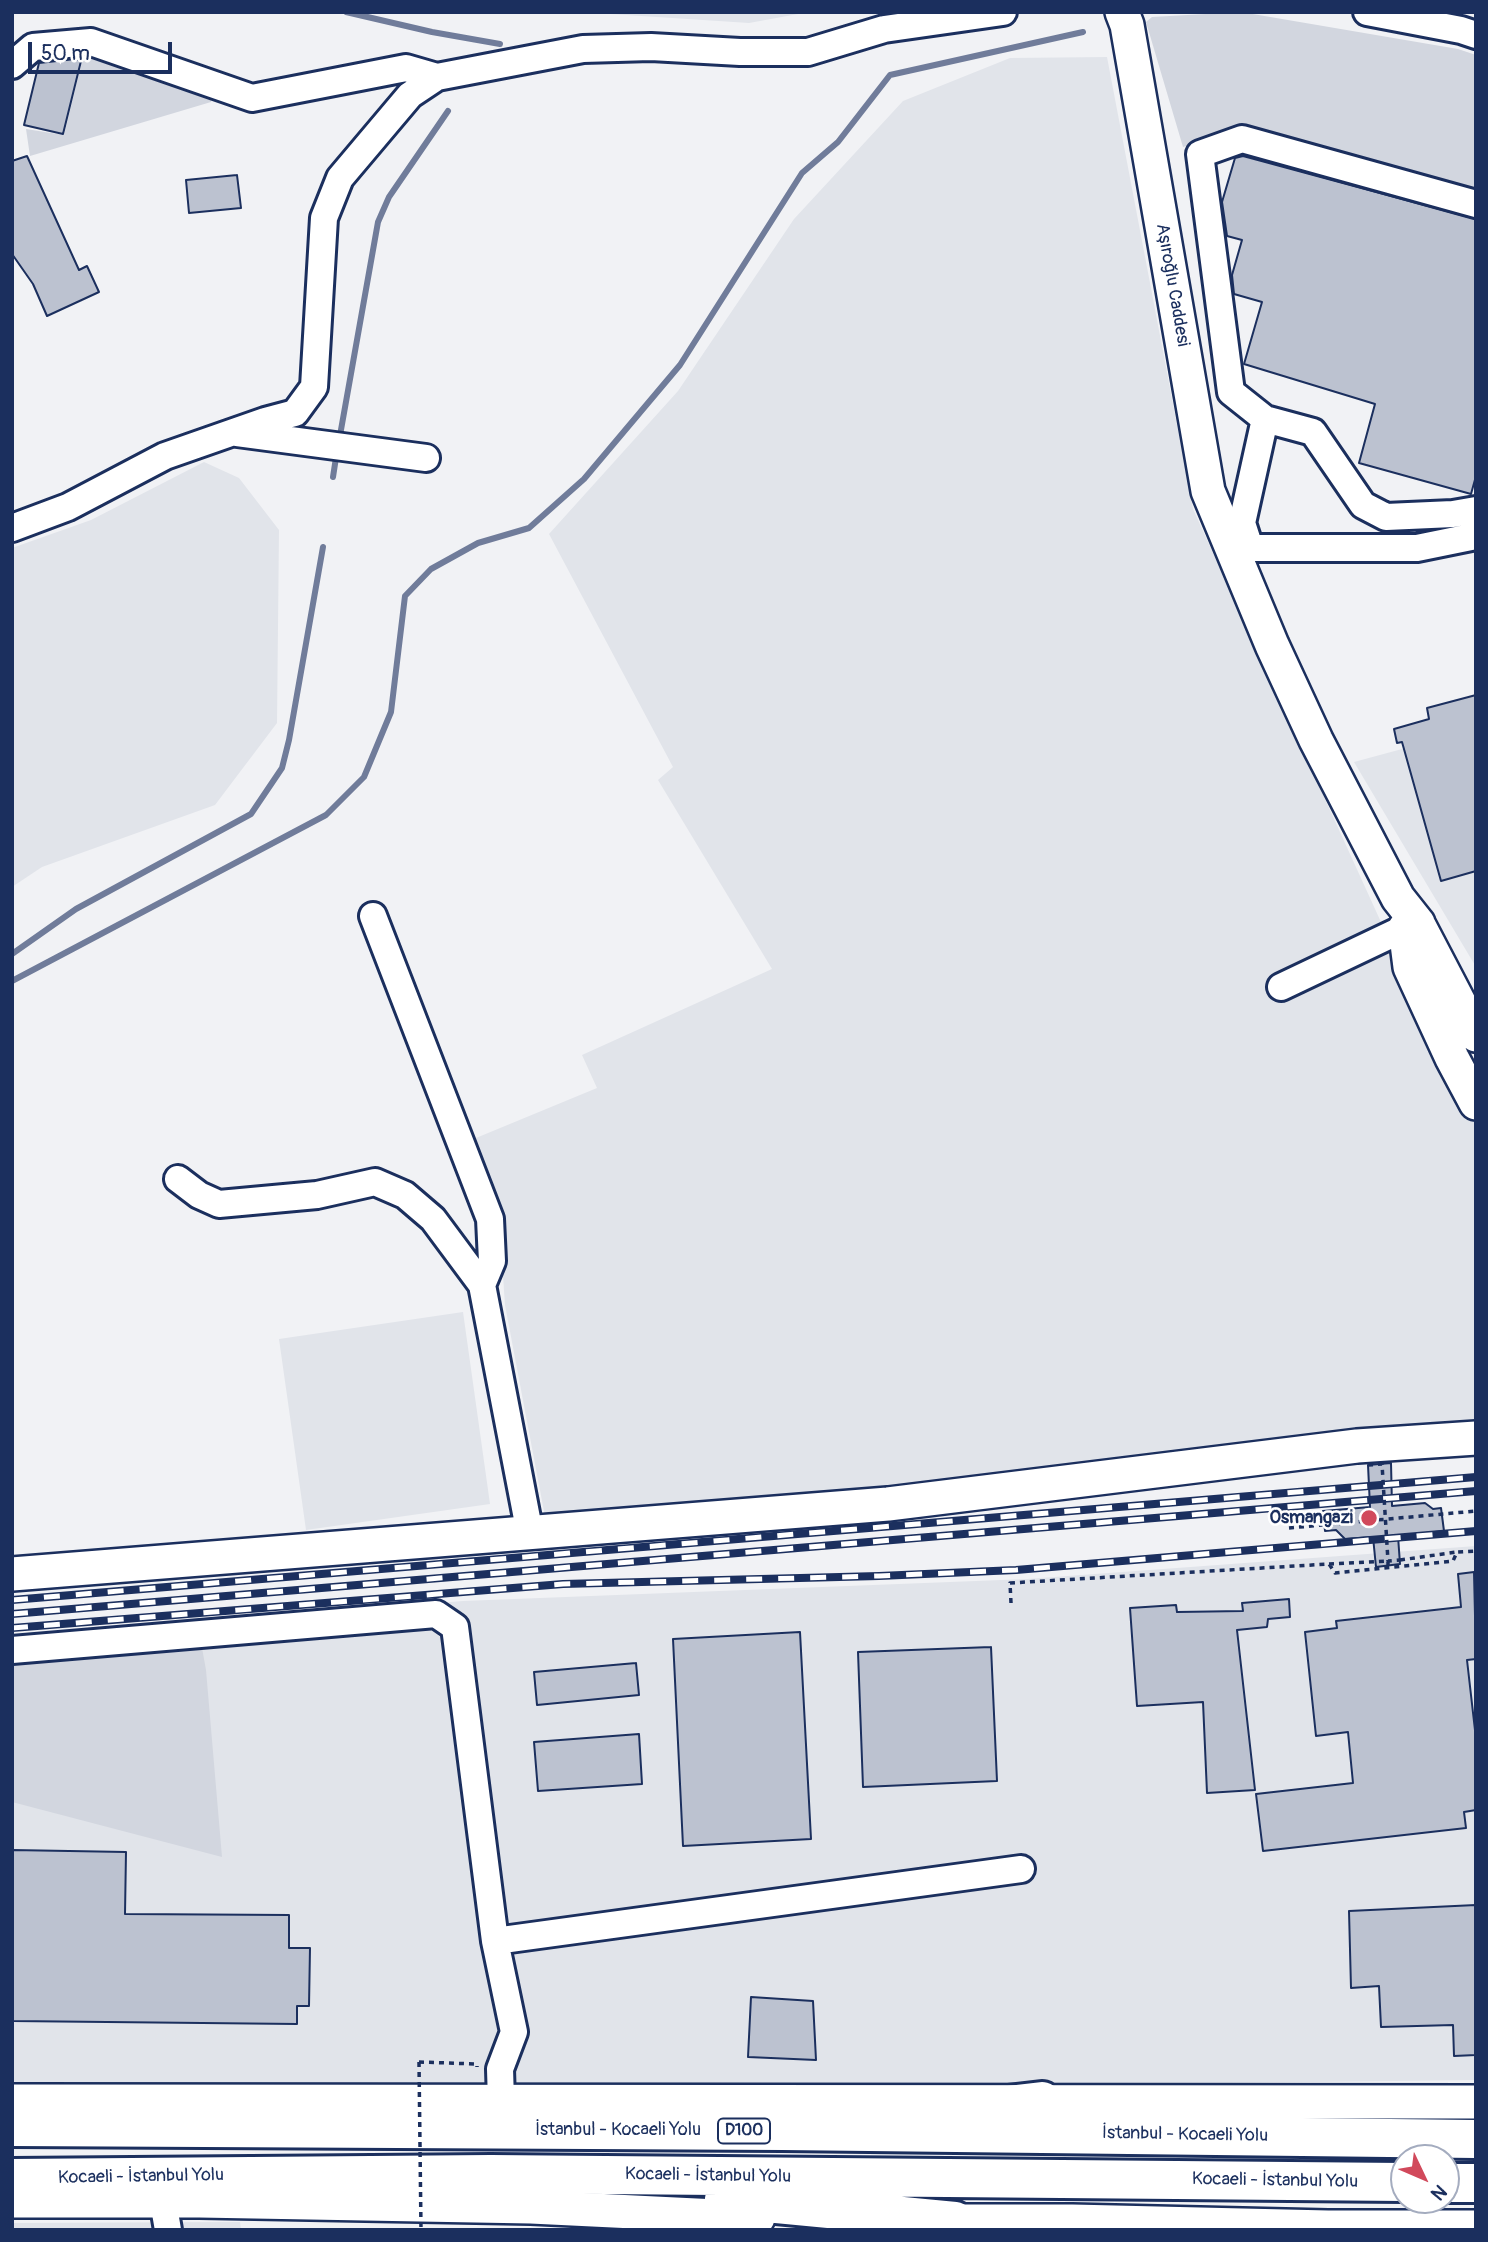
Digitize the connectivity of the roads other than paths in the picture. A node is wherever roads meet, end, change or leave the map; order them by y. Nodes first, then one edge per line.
1 (1003, 12) edge
2 (1122, 12) edge
3 (1367, 12) edge
4 (1476, 35) edge
5 (12, 65) edge
6 (437, 77) junction
7 (1476, 204) edge
8 (1265, 419) junction
9 (235, 432) junction
10 (426, 458) dead end
11 (1476, 510) edge
12 (12, 528) edge
13 (1476, 536) edge
14 (1242, 550) junction
15 (373, 916) dead end
16 (1406, 916) junction
17 (1281, 987) dead end
18 (1476, 999) edge
19 (1475, 1056) edge
20 (1476, 1103) edge
21 (178, 1179) dead end
22 (482, 1285) junction
23 (1476, 1438) edge
24 (530, 1534) junction
25 (12, 1574) edge
26 (12, 1650) edge
27 (1021, 1869) dead end
28 (495, 1941) junction
29 (12, 2101) edge
30 (501, 2101) junction
31 (1042, 2101) junction
32 (1476, 2102) edge
33 (12, 2127) edge
34 (782, 2131) junction
35 (1476, 2139) edge
36 (566, 2175) junction
37 (12, 2178) edge
38 (1390, 2182) edge
39 (12, 2201) edge
40 (166, 2215) edge
41 (529, 2218) edge
42 (955, 2221) junction
43 (1476, 2227) edge
44 (1403, 2228) edge

1 - 6 street
2 - 14 main road, Aşıroğlu Caddesi
3 - 4 street
5 - 6 street
6 - 9 street
7 - 8 street
8 - 11 street
8 - 14 street
9 - 10 street
9 - 12 street
13 - 14 street
14 - 16 main road, Aşıroğlu Caddesi
15 - 22 street
16 - 17 street
16 - 18 main road
16 - 19 main road, Aşıroğlu Caddesi
16 - 20 main road
21 - 22 street
22 - 24 street
23 - 24 main road
24 - 25 main road
26 - 28 street
27 - 28 street
28 - 30 street
29 - 30 main road
30 - 31 main road
31 - 32 main road
31 - 34 highway
33 - 34 highway, İstanbul - Kocaeli Yolu / D100
34 - 35 highway, İstanbul - Kocaeli Yolu / D100
36 - 37 highway, Kocaeli - İstanbul Yolu
36 - 38 highway, Kocaeli - İstanbul Yolu
36 - 42 highway
39 - 40 main road
40 - 41 main road
41 - 42 main road
42 - 44 main road
43 - 44 main road

